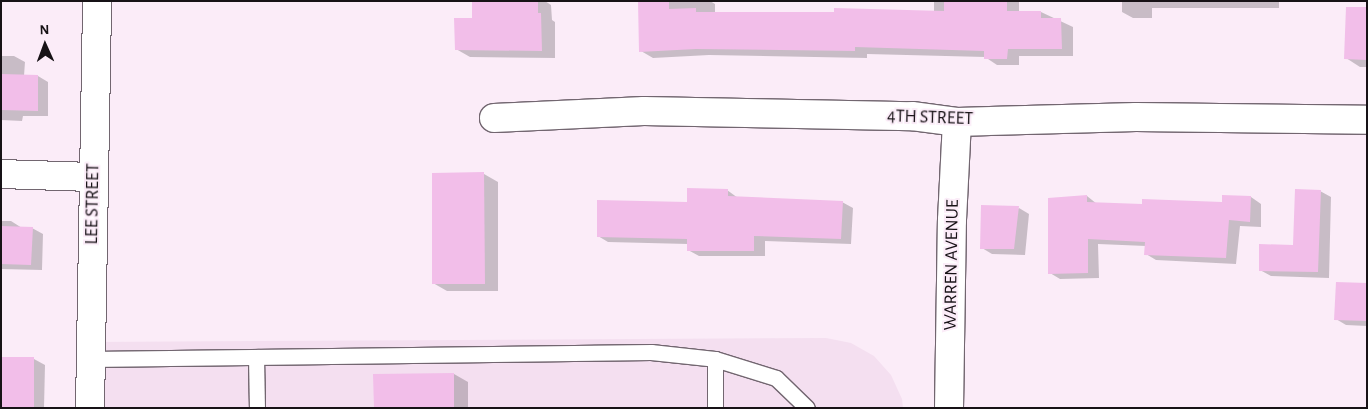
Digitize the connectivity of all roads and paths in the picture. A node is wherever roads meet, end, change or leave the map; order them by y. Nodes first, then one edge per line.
1 (97, 1) edge
2 (494, 118) dead end
3 (1367, 120) edge
4 (958, 122) junction
5 (1, 174) edge
6 (93, 177) junction
7 (256, 357) junction
8 (90, 359) junction
9 (715, 359) junction
10 (90, 408) edge
11 (256, 408) edge
12 (715, 408) edge
13 (807, 408) edge
14 (949, 408) edge

1 - 6 street, LEE STREET
2 - 4 street, 4TH STREET
3 - 4 street, 4TH STREET
4 - 14 street, WARREN AVENUE
5 - 6 street
6 - 8 street, LEE STREET
7 - 8 lane
7 - 9 lane
7 - 11 lane
8 - 10 street, LEE STREET
9 - 12 lane
9 - 13 lane

